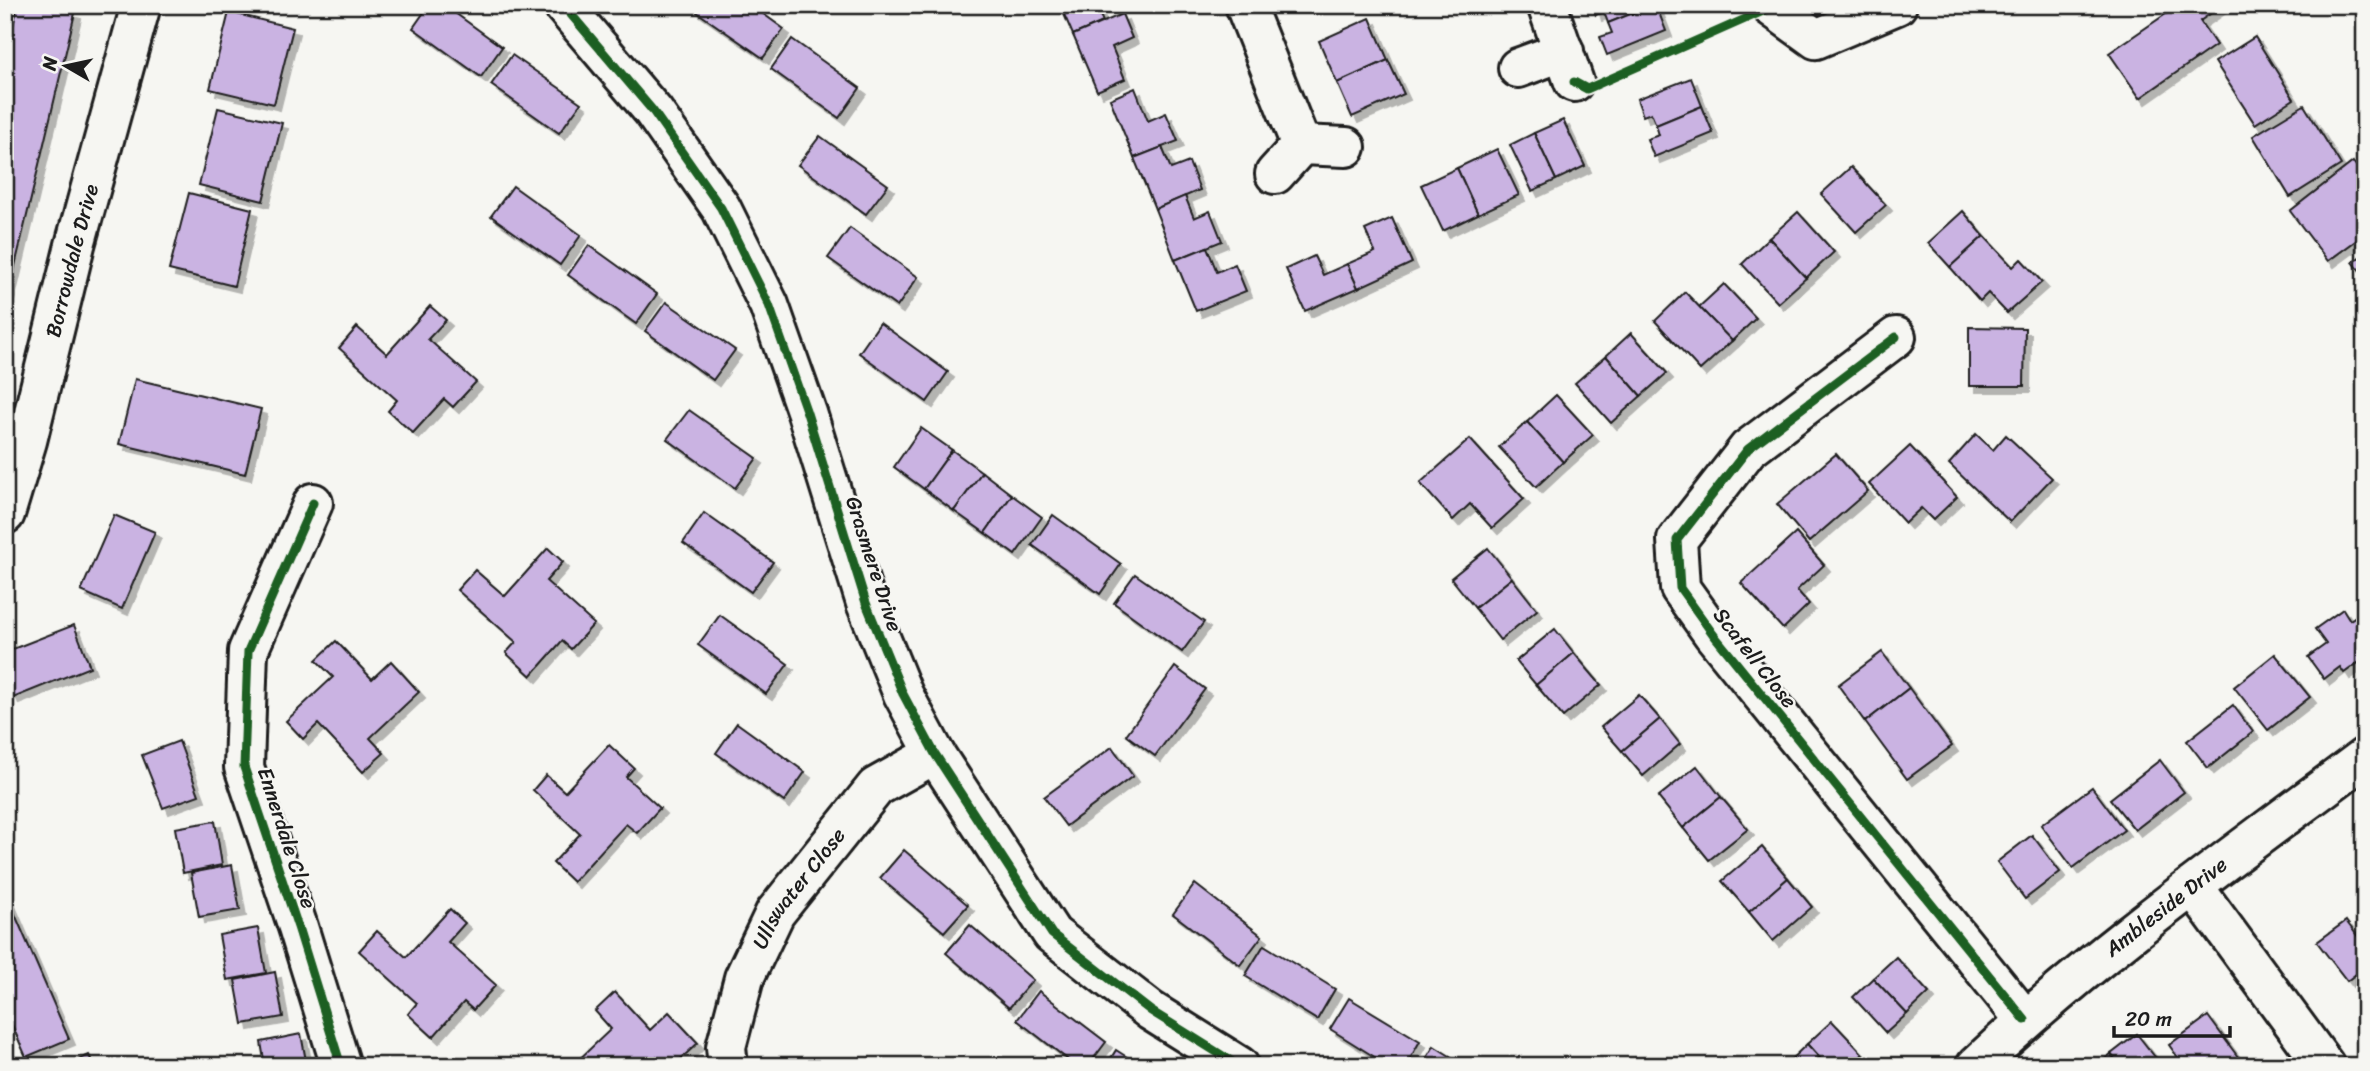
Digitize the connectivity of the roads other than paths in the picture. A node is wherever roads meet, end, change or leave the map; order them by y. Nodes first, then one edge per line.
1 (141, 5) edge
2 (563, 5) edge
3 (1245, 5) edge
4 (1547, 5) edge
5 (1769, 5) edge
6 (1897, 5) edge
7 (1518, 68) dead end
8 (1301, 145) junction
9 (1346, 147) dead end
10 (1275, 174) dead end
11 (1896, 337) dead end
12 (313, 503) dead end
13 (5, 514) edge
14 (935, 754) junction
15 (2365, 757) edge
16 (2193, 886) junction
17 (2025, 1020) junction
18 (341, 1066) edge
19 (728, 1066) edge
20 (1239, 1066) edge
21 (1976, 1066) edge
22 (2325, 1066) edge

1 - 13 street, Borrowdale Drive
2 - 14 street, Grasmere Drive
3 - 8 street
4 - 7 street
5 - 6 street
8 - 9 street
8 - 10 street
11 - 17 street, Scafell Close
12 - 18 street, Ennerdale Close
14 - 19 street, Ullswater Close
14 - 20 street, Grasmere Drive
15 - 16 street, Ambleside Drive
16 - 17 street, Ambleside Drive
16 - 22 street
17 - 21 street, Ambleside Drive

